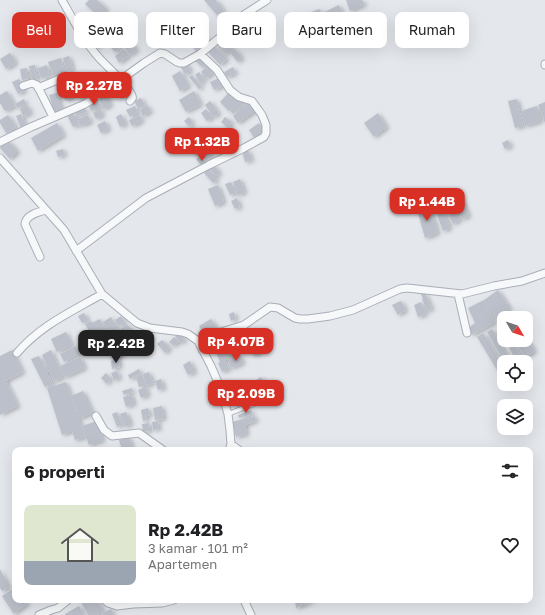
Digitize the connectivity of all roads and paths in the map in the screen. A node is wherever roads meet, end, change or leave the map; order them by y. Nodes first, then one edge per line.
1 (62, 0) edge
2 (267, 0) edge
3 (200, 54) junction
4 (62, 78) dead end
5 (121, 80) junction
6 (24, 86) dead end
7 (38, 88) junction
8 (130, 102) dead end
9 (53, 117) junction
10 (0, 142) edge
11 (0, 158) edge
12 (46, 210) junction
13 (76, 251) junction
14 (40, 257) dead end
15 (545, 273) edge
16 (102, 294) junction
17 (458, 294) junction
18 (468, 333) dead end
19 (198, 341) junction
20 (17, 354) dead end
21 (254, 404) dead end
22 (228, 414) junction
23 (96, 416) dead end
24 (159, 447) edge
25 (230, 447) edge
26 (66, 603) edge
27 (108, 603) edge
28 (162, 603) edge
29 (245, 603) edge
30 (58, 612) edge
31 (39, 615) edge
32 (251, 615) edge

1 - 5 street
2 - 3 street
3 - 5 street
3 - 13 street
4 - 7 street
5 - 8 street
5 - 9 street
6 - 7 street
7 - 9 street
9 - 10 street
11 - 12 street
12 - 13 street
12 - 14 street
13 - 16 street
15 - 17 street
16 - 19 street
16 - 20 street
17 - 18 street
17 - 19 street
19 - 22 street
21 - 22 lane
22 - 25 street
23 - 24 street
26 - 30 street
27 - 28 street
29 - 32 street
30 - 31 street

